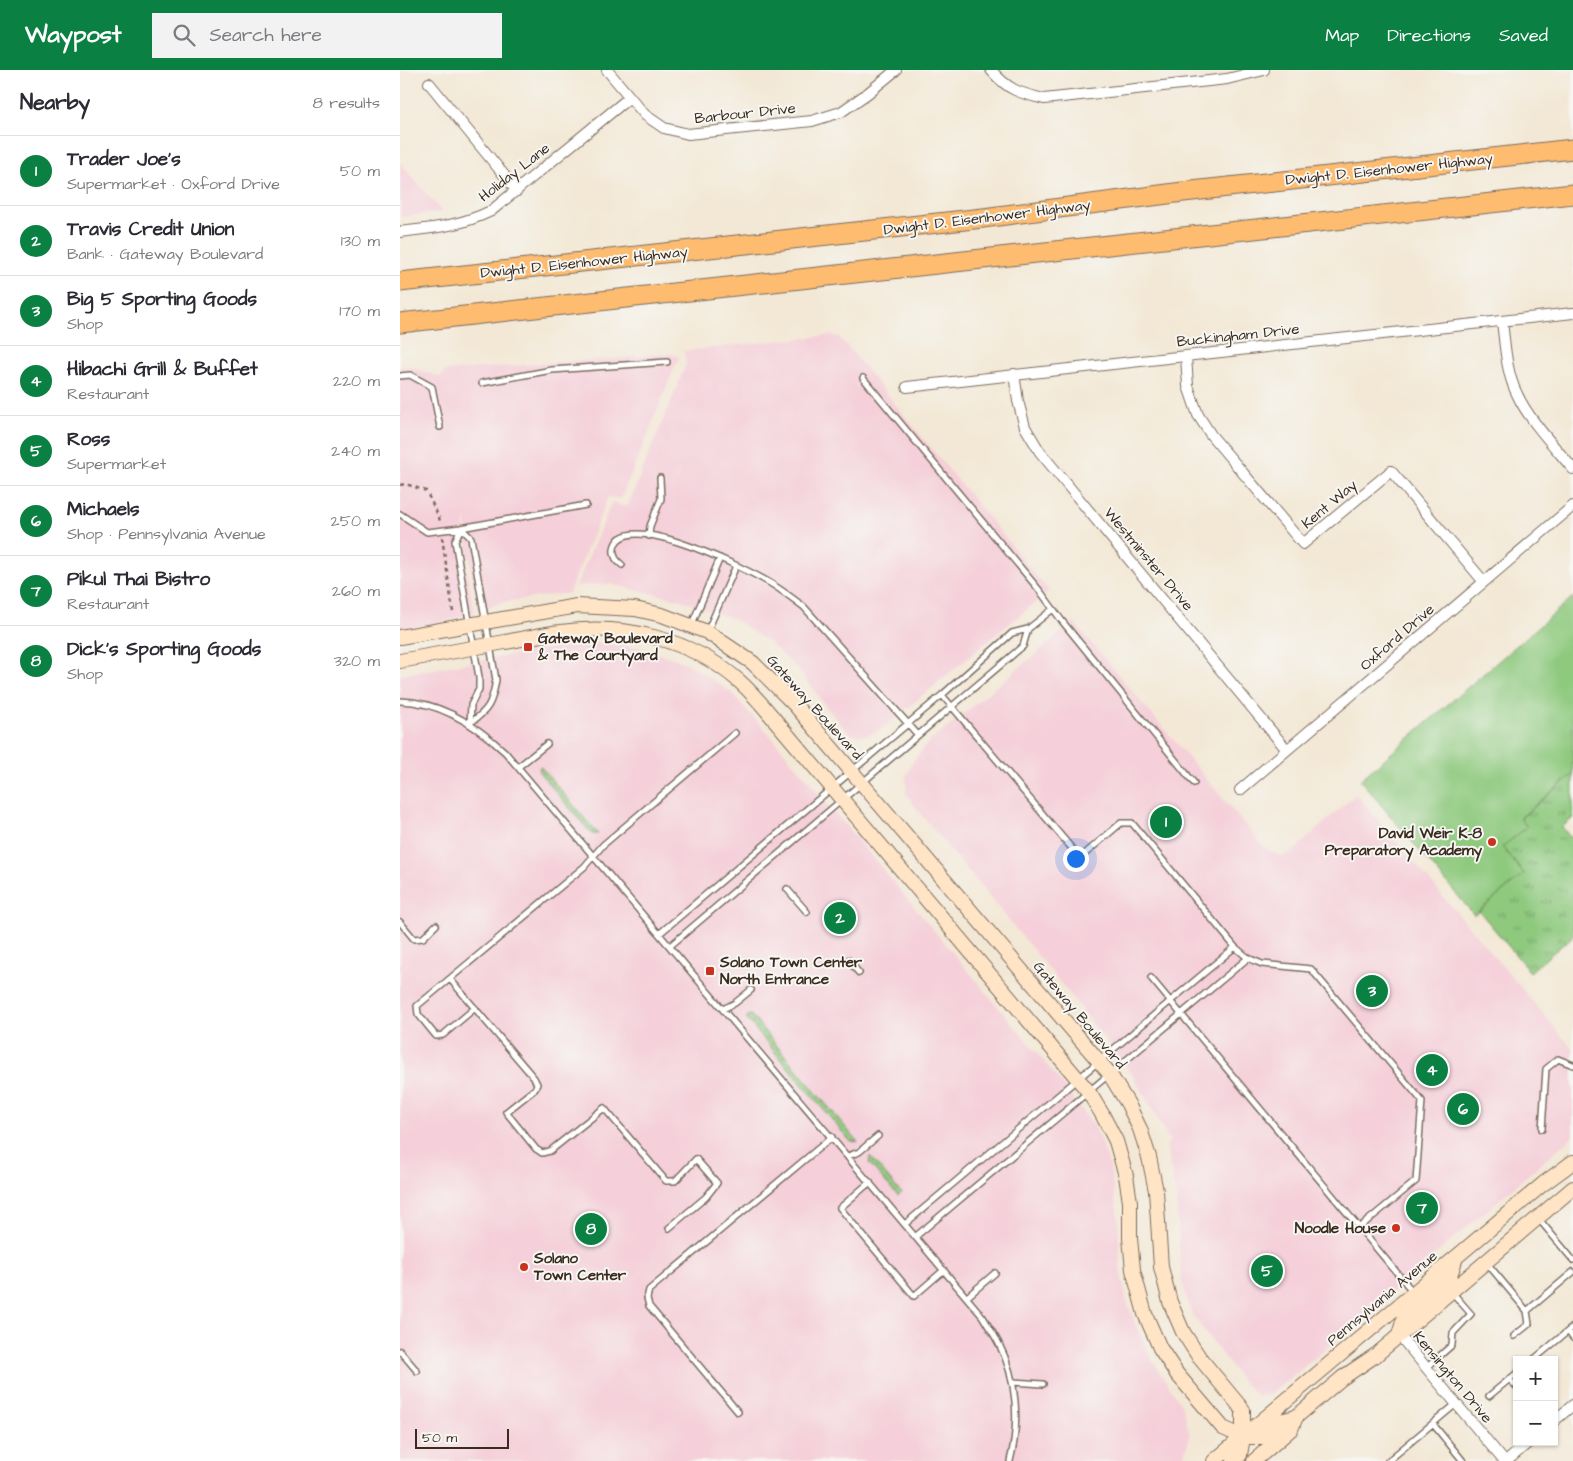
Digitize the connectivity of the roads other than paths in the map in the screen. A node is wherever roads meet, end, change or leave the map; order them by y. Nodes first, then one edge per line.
1 (607, 70) edge
2 (896, 70) edge
3 (991, 70) edge
4 (1264, 70) edge
5 (429, 83) dead end
6 (630, 98) junction
7 (1573, 149) edge
8 (517, 191) junction
9 (1573, 194) edge
10 (400, 232) edge
11 (400, 282) edge
12 (1573, 313) edge
13 (1502, 321) junction
14 (400, 323) edge
15 (1186, 356) junction
16 (667, 362) dead end
17 (1014, 374) junction
18 (400, 376) edge
19 (863, 378) dead end
20 (482, 382) dead end
21 (907, 386) dead end
22 (440, 427) dead end
23 (1573, 469) edge
24 (660, 478) dead end
25 (586, 505) dead end
26 (1573, 506) edge
27 (400, 514) edge
28 (461, 528) junction
29 (649, 536) junction
30 (720, 558) junction
31 (622, 565) dead end
32 (736, 566) junction
33 (1484, 582) junction
34 (1052, 609) junction
35 (486, 622) junction
36 (470, 625) junction
37 (692, 625) junction
38 (1028, 629) junction
39 (707, 632) junction
40 (400, 637) edge
41 (490, 645) junction
42 (474, 648) junction
43 (400, 661) edge
44 (942, 695) junction
45 (400, 701) edge
46 (952, 706) junction
47 (470, 723) junction
48 (908, 724) junction
49 (735, 733) dead end
50 (918, 736) junction
51 (547, 744) dead end
52 (1287, 750) junction
53 (518, 767) junction
54 (852, 771) junction
55 (863, 783) junction
56 (1194, 783) dead end
57 (832, 788) junction
58 (1240, 790) dead end
59 (842, 800) junction
60 (593, 856) junction
61 (787, 889) dead end
62 (807, 912) dead end
63 (400, 922) edge
64 (436, 925) dead end
65 (659, 934) junction
66 (670, 946) junction
67 (1235, 946) junction
68 (1248, 958) junction
69 (848, 960) dead end
70 (859, 973) dead end
71 (1151, 978) dead end
72 (450, 979) junction
73 (752, 990) dead end
74 (1170, 1001) junction
75 (474, 1008) junction
76 (723, 1009) junction
77 (1181, 1014) junction
78 (1099, 1061) junction
79 (1573, 1064) edge
80 (1110, 1073) junction
81 (1078, 1079) junction
82 (1088, 1091) junction
83 (1542, 1129) dead end
84 (878, 1136) dead end
85 (832, 1137) junction
86 (848, 1156) junction
87 (1573, 1162) edge
88 (870, 1182) junction
89 (1573, 1188) edge
90 (1538, 1218) junction
91 (905, 1224) junction
92 (669, 1228) dead end
93 (1360, 1228) junction
94 (916, 1237) junction
95 (1456, 1256) junction
96 (1573, 1260) edge
97 (1486, 1262) junction
98 (944, 1270) junction
99 (1573, 1272) edge
100 (996, 1273) dead end
101 (1451, 1291) junction
102 (1413, 1292) junction
103 (967, 1297) junction
104 (1527, 1311) junction
105 (1573, 1327) edge
106 (1370, 1329) junction
107 (1568, 1331) junction
108 (1399, 1335) junction
109 (1514, 1336) dead end
110 (1573, 1338) edge
111 (400, 1351) edge
112 (1538, 1356) edge
113 (1426, 1368) junction
114 (417, 1371) dead end
115 (1513, 1376) edge
116 (1509, 1379) junction
117 (1012, 1382) junction
118 (1513, 1383) edge
119 (1043, 1384) dead end
120 (1489, 1396) dead end
121 (1456, 1404) junction
122 (1573, 1405) edge
123 (738, 1412) dead end
124 (1296, 1417) junction
125 (1558, 1418) edge
126 (1433, 1424) junction
127 (1243, 1437) junction
128 (1524, 1446) edge
129 (1010, 1461) edge
130 (1214, 1461) edge
131 (1234, 1461) edge
132 (1255, 1461) edge
133 (1388, 1461) edge
134 (1463, 1461) edge
135 (1505, 1461) edge

1 - 6 street, Barbour Drive
2 - 6 street, Barbour Drive
3 - 4 street
5 - 8 street
6 - 8 street, Holiday Lane
7 - 11 highway, Dwight D. Eisenhower Highway
8 - 10 street, Holiday Lane
9 - 14 highway
12 - 13 street, Buckingham Drive
13 - 15 street, Buckingham Drive
13 - 23 street
15 - 17 street, Buckingham Drive
15 - 33 street, Kent Way
16 - 20 lane
17 - 21 street, Buckingham Drive
17 - 52 street, Westminster Drive
18 - 22 lane
19 - 34 lane
24 - 29 lane
25 - 28 lane
26 - 33 street, Oxford Drive
27 - 28 lane
28 - 35 lane
28 - 36 lane
29 - 30 lane
29 - 31 lane
30 - 32 lane
30 - 37 lane
32 - 39 lane
32 - 48 lane
33 - 52 street, Oxford Drive
34 - 38 lane
34 - 56 lane
35 - 36 street, Gateway Boulevard
35 - 37 street, Gateway Boulevard
35 - 41 lane
36 - 40 street, Gateway Boulevard
36 - 42 lane
37 - 39 street, Gateway Boulevard
38 - 44 lane
38 - 46 lane
39 - 54 street, Gateway Boulevard
41 - 42 street
41 - 47 lane
41 - 57 street
42 - 43 street
42 - 47 lane
44 - 46 lane
44 - 48 lane
45 - 47 lane
46 - 50 lane
46 - 67 lane
47 - 53 lane
48 - 50 lane
48 - 54 lane
49 - 60 lane
50 - 55 lane
51 - 53 lane
52 - 58 street, Oxford Drive
53 - 60 lane
54 - 55 street, Gateway Boulevard
54 - 57 lane
55 - 59 lane
55 - 78 street, Gateway Boulevard
57 - 59 street
57 - 65 lane
59 - 66 lane
59 - 81 street
60 - 65 lane
60 - 72 lane
61 - 62 lane
63 - 64 lane
65 - 66 lane
66 - 76 lane
67 - 68 lane
67 - 74 lane
68 - 77 lane
68 - 93 lane
69 - 70 lane
71 - 74 lane
72 - 75 lane
72 - 75 lane
73 - 76 lane
74 - 77 lane
74 - 78 lane
75 - 92 lane
76 - 85 lane
77 - 80 lane
77 - 93 lane
78 - 80 street, Gateway Boulevard
78 - 81 lane
79 - 83 lane
80 - 82 lane
80 - 127 street, Gateway Boulevard
81 - 82 street
81 - 91 lane
82 - 94 lane
82 - 127 street
84 - 86 lane
85 - 86 lane
85 - 123 lane
86 - 88 lane
87 - 95 street, Pennsylvania Avenue
88 - 91 lane
88 - 98 lane
89 - 90 street
90 - 96 lane
90 - 97 street
91 - 94 lane
93 - 102 lane
94 - 98 lane
95 - 102 street, Pennsylvania Avenue
95 - 108 street
97 - 101 street
97 - 104 lane
98 - 103 lane
99 - 104 lane
100 - 103 lane
101 - 108 street
101 - 113 lane
102 - 106 street, Pennsylvania Avenue
103 - 117 lane
104 - 109 lane
105 - 107 lane
106 - 108 street
106 - 127 street, Pennsylvania Avenue
107 - 110 lane
107 - 112 lane
108 - 113 street, Kensington Drive
108 - 124 street
111 - 114 lane
113 - 121 street, Kensington Drive
115 - 116 lane
116 - 118 lane
116 - 120 lane
117 - 119 lane
117 - 129 lane
121 - 126 lane
121 - 135 street, Kensington Drive
122 - 125 street
124 - 127 street
124 - 132 street
126 - 133 lane
126 - 134 lane
127 - 130 street, Pennsylvania Avenue
127 - 131 street
128 - 135 street

